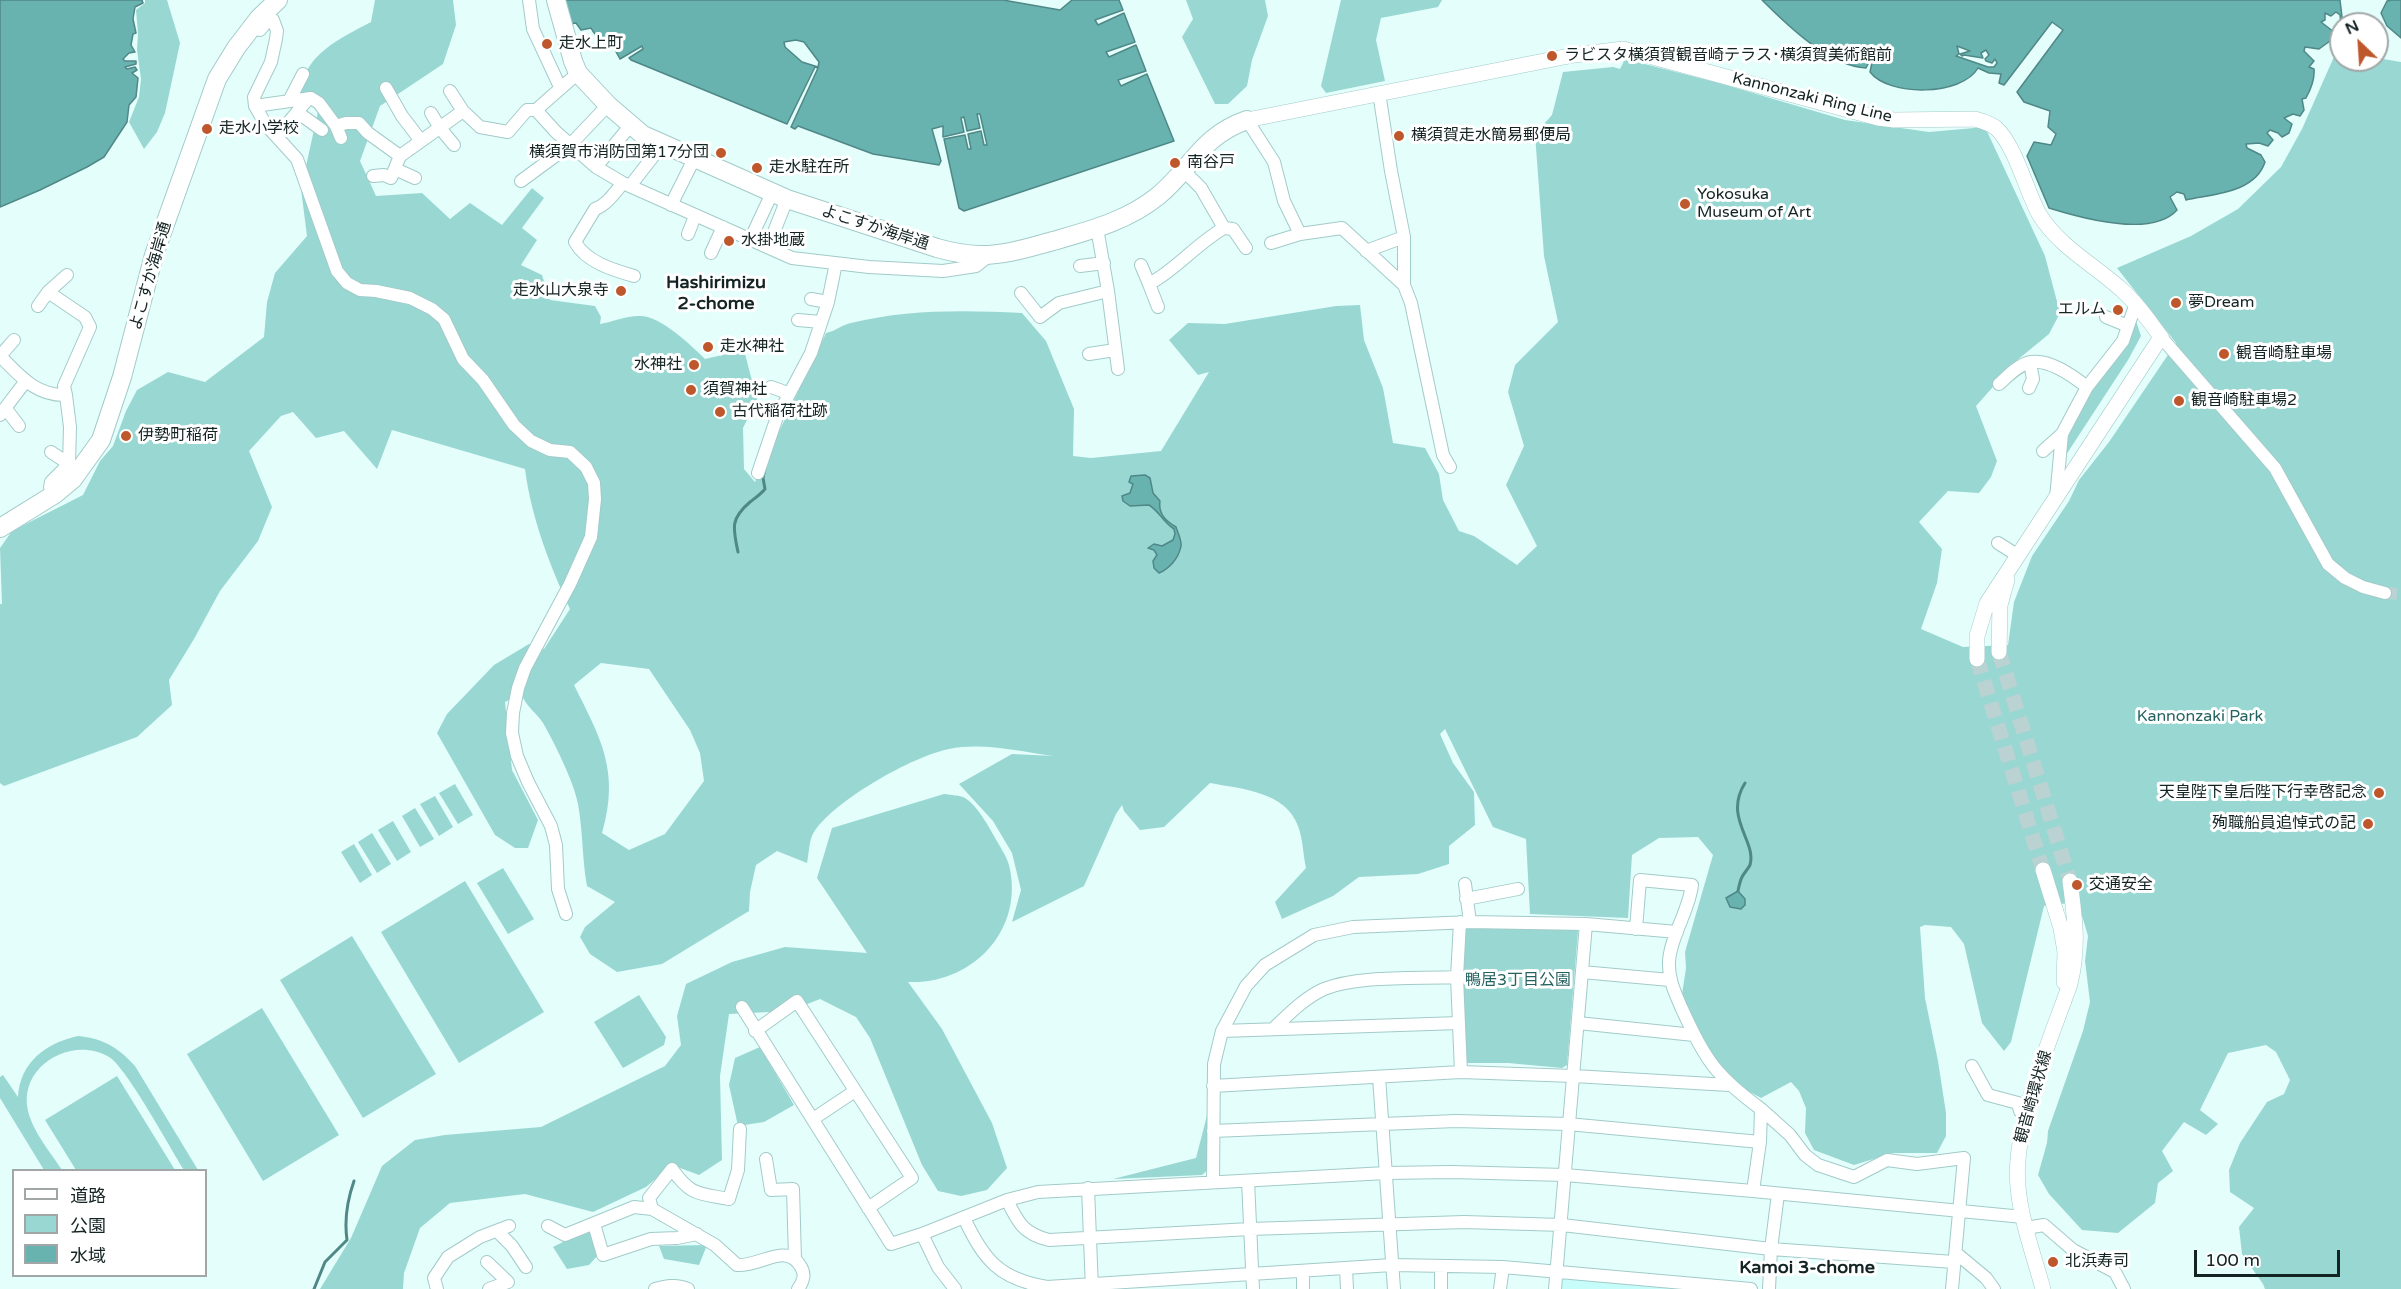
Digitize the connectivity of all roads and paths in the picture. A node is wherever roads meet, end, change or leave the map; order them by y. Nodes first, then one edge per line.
1 (278, 0) edge
2 (530, 0) edge
3 (556, 0) edge
4 (578, 73) junction
5 (303, 74) dead end
6 (218, 79) junction
7 (560, 87) junction
8 (387, 88) dead end
9 (450, 91) dead end
10 (309, 98) junction
11 (1380, 99) dead end
12 (289, 100) junction
13 (608, 105) junction
14 (255, 106) junction
15 (536, 110) junction
16 (463, 111) junction
17 (297, 112) junction
18 (431, 112) dead end
19 (1247, 120) junction
20 (630, 126) junction
21 (440, 128) junction
22 (321, 130) dead end
23 (277, 136) junction
24 (421, 141) junction
25 (454, 145) dead end
26 (570, 145) junction
27 (662, 145) junction
28 (400, 156) junction
29 (694, 159) junction
30 (596, 167) junction
31 (395, 170) junction
32 (1183, 170) junction
33 (373, 176) dead end
34 (415, 178) dead end
35 (521, 181) dead end
36 (626, 184) junction
37 (780, 196) junction
38 (671, 206) junction
39 (695, 216) junction
40 (723, 227) junction
41 (1097, 228) junction
42 (1224, 228) junction
43 (688, 234) dead end
44 (1300, 234) junction
45 (1404, 237) junction
46 (751, 238) junction
47 (1271, 243) dead end
48 (768, 247) junction
49 (1246, 248) dead end
50 (947, 251) junction
51 (1366, 251) junction
52 (711, 253) dead end
53 (991, 255) junction
54 (836, 263) junction
55 (1104, 263) junction
56 (1141, 265) dead end
57 (1080, 266) dead end
58 (943, 271) junction
59 (67, 274) dead end
60 (634, 276) dead end
61 (1149, 284) junction
62 (1404, 285) junction
63 (1108, 291) junction
64 (48, 292) junction
65 (1021, 293) dead end
66 (811, 299) dead end
67 (828, 302) junction
68 (2136, 303) junction
69 (38, 306) dead end
70 (1158, 306) dead end
71 (2106, 317) dead end
72 (798, 320) dead end
73 (821, 322) junction
74 (2128, 326) junction
75 (2161, 337) junction
76 (14, 340) dead end
77 (1115, 350) junction
78 (1089, 354) dead end
79 (0, 355) edge
80 (1118, 369) dead end
81 (2034, 371) junction
82 (25, 382) junction
83 (1999, 384) dead end
84 (771, 387) dead end
85 (2087, 387) junction
86 (2029, 388) dead end
87 (788, 393) junction
88 (66, 395) junction
89 (3, 412) edge
90 (19, 426) dead end
91 (2062, 434) junction
92 (2043, 451) dead end
93 (51, 452) dead end
94 (69, 464) junction
95 (1450, 467) dead end
96 (758, 473) dead end
97 (55, 494) junction
98 (2056, 498) junction
99 (0, 528) edge
100 (1998, 543) dead end
101 (2017, 555) junction
102 (2385, 592) tunnel mouth
103 (1999, 652) tunnel mouth
104 (1977, 658) tunnel mouth
105 (2043, 870) tunnel mouth
106 (2070, 881) tunnel mouth
107 (1465, 884) dead end
108 (1518, 889) dead end
109 (1466, 898) junction
110 (566, 914) dead end
111 (1465, 922) junction
112 (1587, 924) junction
113 (1636, 930) junction
114 (1677, 932) junction
115 (1582, 972) junction
116 (1457, 977) junction
117 (1670, 980) junction
118 (742, 1007) dead end
119 (2060, 1011) junction
120 (1459, 1023) junction
121 (1578, 1023) junction
122 (1273, 1029) junction
123 (755, 1030) junction
124 (1222, 1031) junction
125 (1694, 1035) junction
126 (1972, 1066) dead end
127 (1461, 1072) junction
128 (1574, 1076) junction
129 (1379, 1077) junction
130 (1729, 1085) junction
131 (1214, 1086) junction
132 (855, 1091) junction
133 (1761, 1109) junction
134 (2027, 1112) junction
135 (813, 1119) junction
136 (1382, 1123) junction
137 (1568, 1124) junction
138 (740, 1129) dead end
139 (1214, 1131) junction
140 (1760, 1142) junction
141 (766, 1159) dead end
142 (1386, 1173) junction
143 (1565, 1175) junction
144 (1248, 1181) junction
145 (1213, 1182) junction
146 (1088, 1188) junction
147 (1753, 1191) junction
148 (1778, 1194) junction
149 (1007, 1200) junction
150 (868, 1208) junction
151 (652, 1209) junction
152 (1959, 1212) junction
153 (964, 1218) junction
154 (2025, 1223) junction
155 (594, 1224) junction
156 (1389, 1224) junction
157 (1562, 1225) junction
158 (548, 1226) dead end
159 (1250, 1229) junction
160 (697, 1234) junction
161 (922, 1234) junction
162 (1090, 1237) junction
163 (1771, 1250) junction
164 (1955, 1258) junction
165 (795, 1259) junction
166 (488, 1262) dead end
167 (1392, 1265) junction
168 (1441, 1266) junction
169 (526, 1267) dead end
170 (1503, 1267) junction
171 (1346, 1268) junction
172 (1303, 1271) junction
173 (1557, 1272) junction
174 (1252, 1273) junction
175 (1091, 1287) edge
176 (437, 1289) edge
177 (489, 1289) edge
178 (655, 1289) edge
179 (688, 1289) edge
180 (798, 1289) edge
181 (955, 1289) edge
182 (1253, 1289) edge
183 (1303, 1289) edge
184 (1347, 1289) edge
185 (1394, 1289) edge
186 (1441, 1289) edge
187 (1500, 1289) edge
188 (1555, 1289) edge
189 (1751, 1289) edge
190 (1769, 1289) edge
191 (1952, 1289) edge
192 (1994, 1289) edge
193 (2043, 1289) edge
194 (2124, 1289) edge

1 - 6 highway, よこすか海岸通
2 - 7 street
3 - 4 highway, よこすか海岸通
4 - 7 street
4 - 13 highway, よこすか海岸通
5 - 12 street
6 - 14 street
6 - 97 highway, よこすか海岸通
7 - 15 street
8 - 24 street
9 - 16 street
10 - 12 street
10 - 17 street
10 - 28 street
11 - 45 street
12 - 14 street
13 - 20 highway, よこすか海岸通
13 - 26 street
14 - 23 street
15 - 16 street
15 - 26 street
16 - 21 street
17 - 22 street
17 - 23 street
18 - 21 street
19 - 32 highway, よこすか海岸通
19 - 44 street
19 - 68 main road, Kannonzaki Ring Line
20 - 27 highway, よこすか海岸通
20 - 30 street
21 - 24 street
21 - 25 street
23 - 110 street
24 - 28 street
26 - 30 street
26 - 35 street
27 - 29 highway, よこすか海岸通
27 - 36 street
28 - 31 street
29 - 37 highway, よこすか海岸通
29 - 38 street
30 - 36 street
31 - 33 street
31 - 34 street
32 - 41 highway, よこすか海岸通
32 - 42 street
36 - 38 street
36 - 60 street
37 - 46 street
37 - 48 street
37 - 50 highway, よこすか海岸通
38 - 39 street
39 - 40 street
39 - 43 street
40 - 46 street
40 - 52 street
41 - 53 highway, よこすか海岸通
41 - 55 street
42 - 49 street
42 - 61 street
44 - 47 street
44 - 51 street
45 - 51 street
45 - 62 street
46 - 48 street
48 - 54 street
50 - 53 highway, よこすか海岸通
50 - 58 street
51 - 62 street
53 - 58 street
54 - 58 street
54 - 67 street
55 - 57 street
55 - 63 street
56 - 61 street
59 - 64 street
61 - 70 street
62 - 95 street
63 - 65 street
63 - 77 street
64 - 69 street
64 - 88 street
66 - 67 street
67 - 73 street
68 - 74 street
68 - 75 main road, Kannonzaki Ring Line
71 - 74 street
72 - 73 street
73 - 87 street
74 - 85 street
75 - 98 main road
75 - 102 street
76 - 79 street
77 - 78 street
77 - 80 street
79 - 82 street
81 - 83 street
81 - 85 street
81 - 86 street
82 - 88 street
82 - 89 street
84 - 87 street
85 - 91 street
87 - 96 street
88 - 94 street
89 - 90 street
91 - 92 street
91 - 98 street
93 - 94 street
94 - 97 street
97 - 99 highway, よこすか海岸通
98 - 101 main road
100 - 101 street
101 - 103 main road
101 - 104 main road
105 - 119 main road, 観音崎環状線
106 - 119 main road, 観音崎環状線
107 - 109 street
108 - 109 street
109 - 111 street
111 - 112 street
111 - 116 street
111 - 124 street
112 - 113 street
112 - 115 street
113 - 114 street
113 - 114 street
114 - 117 street
115 - 117 street
115 - 121 street
116 - 120 street
116 - 122 street
117 - 125 street
118 - 123 street
119 - 134 main road, 観音崎環状線
120 - 122 street
120 - 127 street
121 - 125 street
121 - 128 street
122 - 124 street
123 - 132 street
123 - 135 street
124 - 131 street
125 - 130 street
126 - 134 street
127 - 128 street
127 - 129 street
128 - 130 street
128 - 137 street
129 - 131 street
129 - 136 street
130 - 133 street
131 - 139 street
132 - 135 street
132 - 150 street
133 - 140 street
133 - 152 street
134 - 154 main road, 観音崎環状線
135 - 150 street
136 - 137 street
136 - 139 street
136 - 142 street
137 - 140 street
137 - 143 street
138 - 151 street
139 - 145 street
140 - 147 street
141 - 165 street
142 - 143 street
142 - 144 street
142 - 156 street
143 - 147 street
143 - 157 street
144 - 145 street
144 - 159 street
145 - 146 street
146 - 149 street
146 - 162 street
147 - 148 street
148 - 152 street
148 - 163 street
149 - 153 street
149 - 162 street
150 - 161 street
151 - 155 street
151 - 160 street
152 - 154 street
152 - 164 street
153 - 161 street
153 - 175 street
154 - 193 main road, 観音崎環状線
154 - 194 street
155 - 158 street
155 - 160 street
156 - 157 street
156 - 159 street
156 - 167 street
157 - 163 street
157 - 173 street
159 - 162 street
159 - 174 street
160 - 165 street
161 - 181 street
162 - 175 street
163 - 164 street
163 - 190 street
164 - 191 street
164 - 192 street
165 - 180 street
166 - 177 street
167 - 168 street
167 - 171 street
167 - 185 street
168 - 170 street
168 - 186 street
169 - 176 street
170 - 173 street
170 - 187 street
171 - 172 street
171 - 184 street
172 - 174 street
172 - 183 street
173 - 188 street
173 - 189 street
174 - 175 street
174 - 182 street
178 - 179 street

